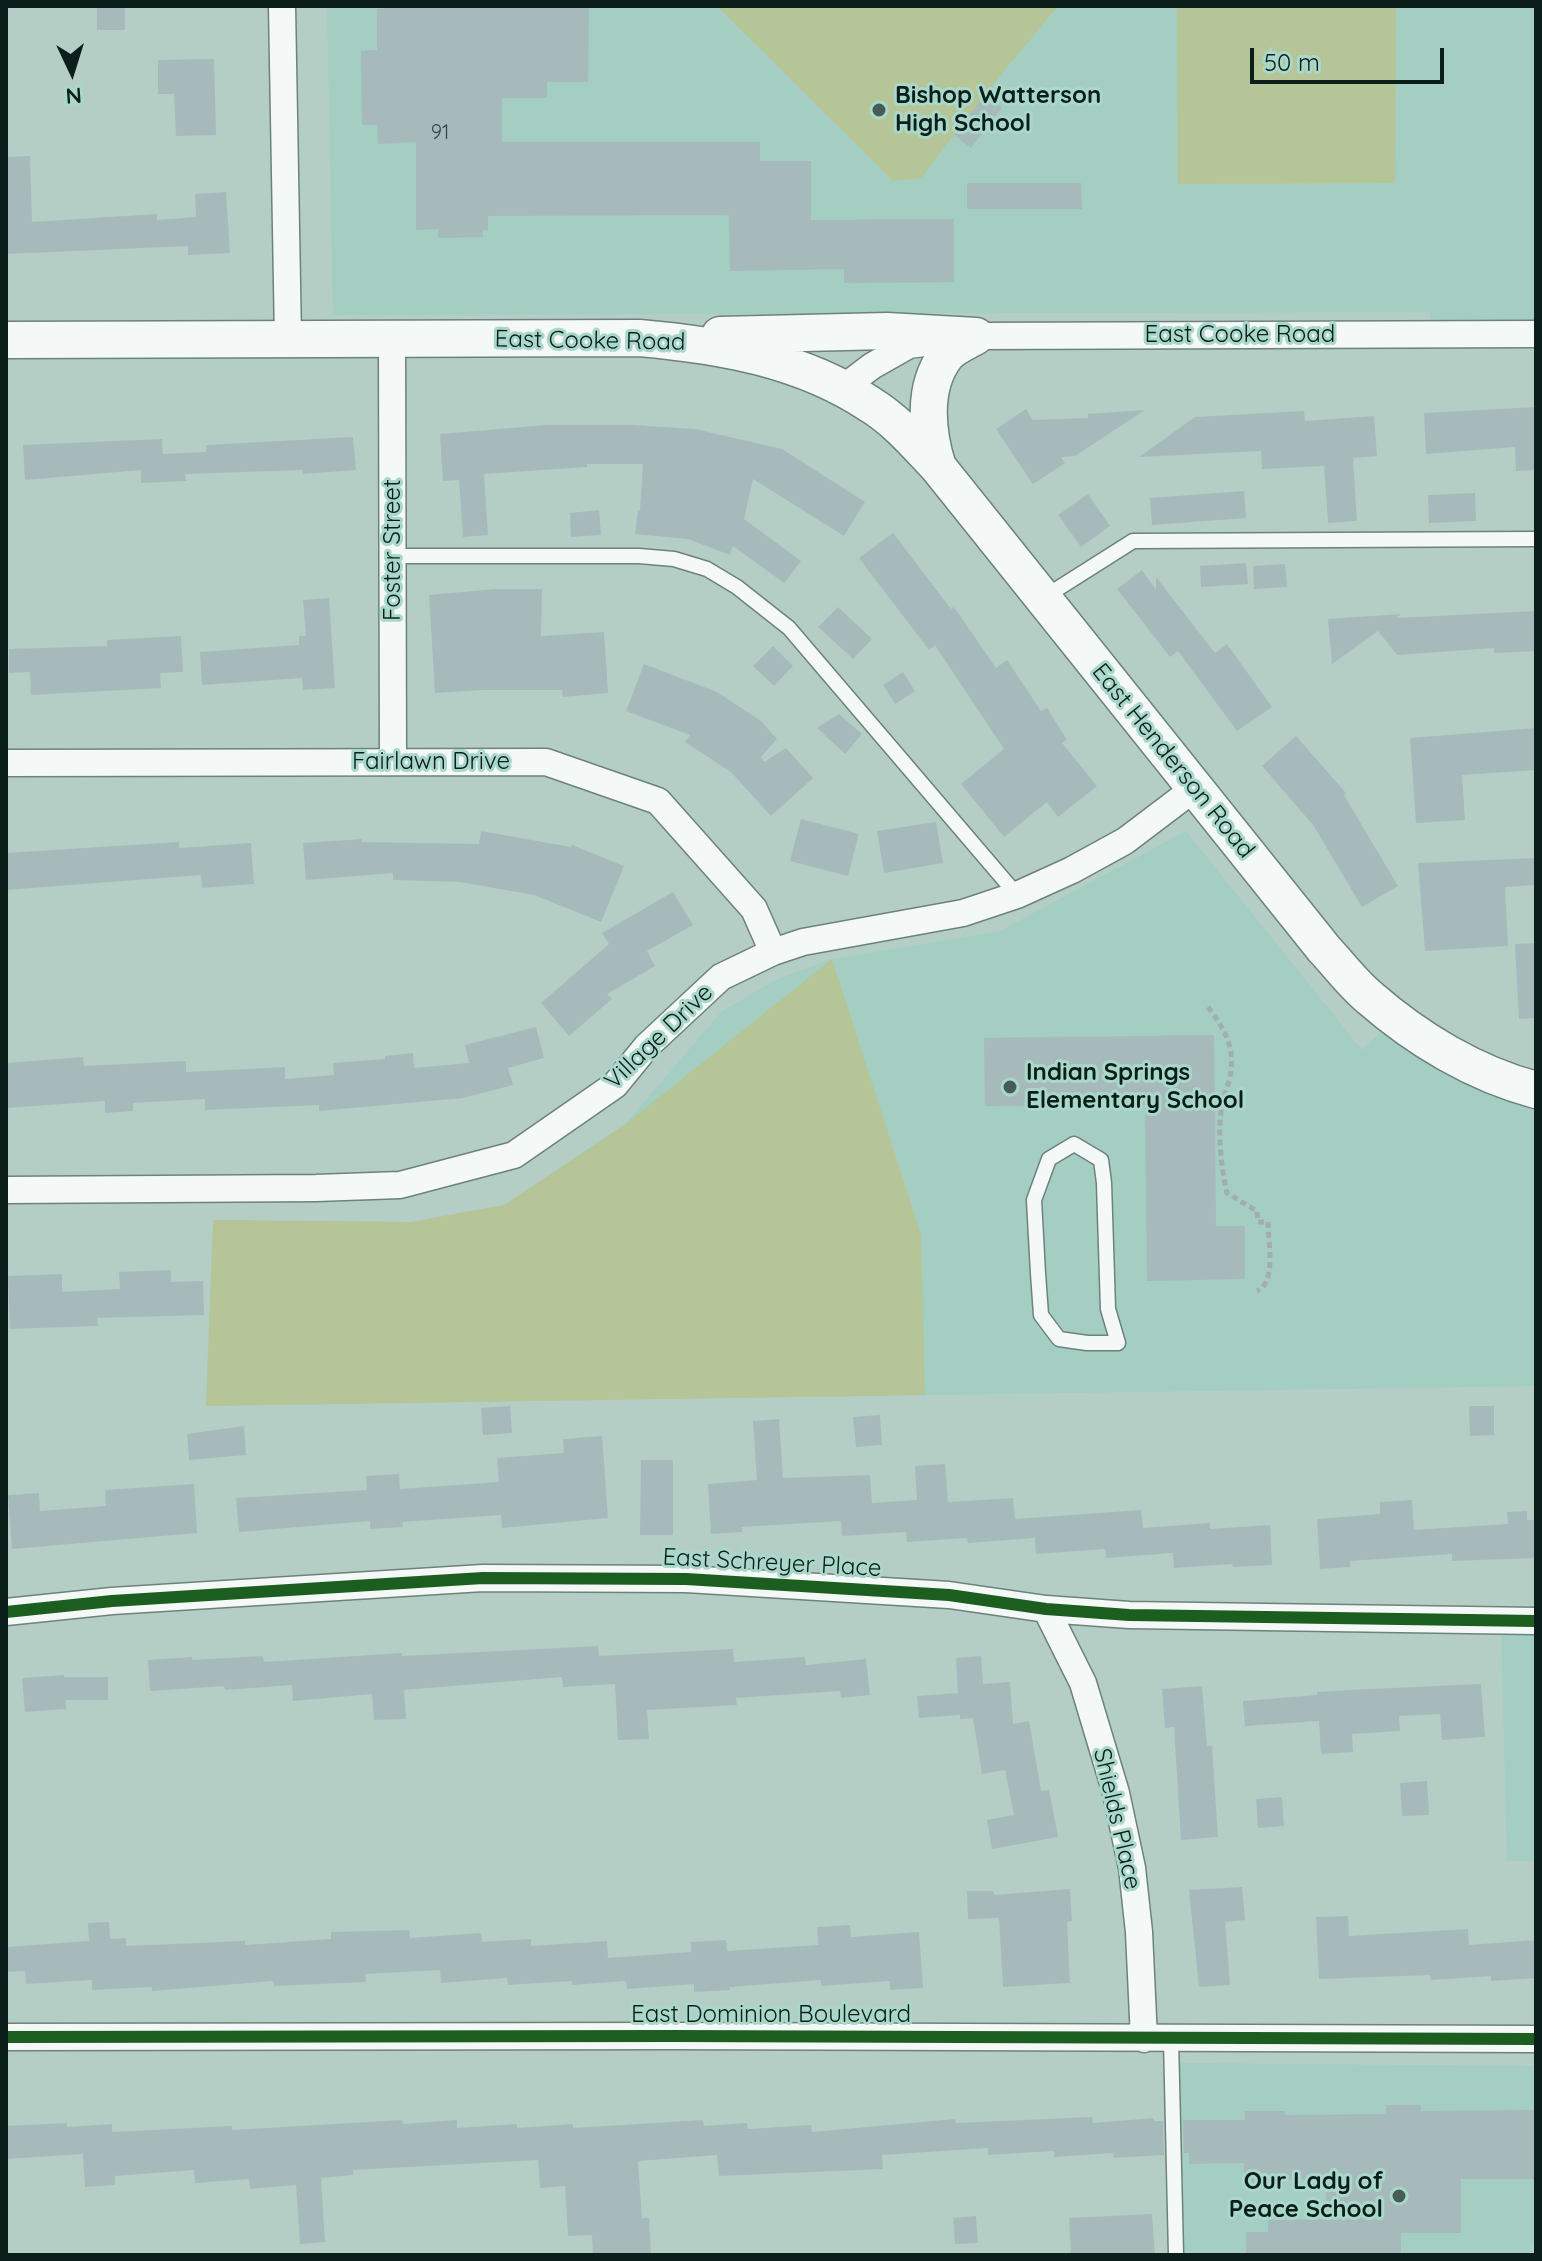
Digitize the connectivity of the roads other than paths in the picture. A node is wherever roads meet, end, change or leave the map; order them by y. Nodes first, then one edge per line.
1 (282, 6) edge
2 (1536, 334) edge
3 (976, 336) junction
4 (639, 338) junction
5 (288, 339) junction
6 (392, 339) junction
7 (6, 340) edge
8 (843, 388) junction
9 (938, 467) junction
10 (1536, 539) edge
11 (393, 556) junction
12 (1042, 598) junction
13 (393, 762) junction
14 (6, 763) edge
15 (1195, 788) junction
16 (1017, 895) junction
17 (773, 952) junction
18 (1536, 1090) edge
19 (6, 1190) edge
20 (1118, 1343) joint
21 (1046, 1609) junction
22 (6, 1612) edge
23 (1536, 1621) edge
24 (6, 2037) edge
25 (1144, 2039) junction
26 (1171, 2039) junction
27 (1536, 2039) edge
28 (1176, 2255) edge

1 - 5 street
2 - 3 street, East Cooke Road
3 - 4 main road
3 - 8 street, East Cooke Road
3 - 9 main road
4 - 6 main road, East Cooke Road
4 - 8 main road, East Cooke Road
5 - 6 main road, East Cooke Road
5 - 7 main road, East Cooke Road
6 - 11 street, Foster Street
8 - 9 main road, East Henderson Road
9 - 12 main road, East Henderson Road
10 - 12 lane
11 - 13 street, Foster Street
11 - 16 lane
12 - 15 main road, East Henderson Road
13 - 14 street, Fairlawn Drive
13 - 17 street, Fairlawn Drive
15 - 16 street, Village Drive
15 - 18 main road, East Henderson Road
16 - 17 street, Village Drive
17 - 19 street, Village Drive
20 - 20 lane
21 - 22 street, East Schreyer Place
21 - 23 street, East Schreyer Place
21 - 25 street, Shields Place
24 - 25 street, East Dominion Boulevard
25 - 26 street, East Dominion Boulevard
26 - 27 street, East Dominion Boulevard
26 - 28 lane

